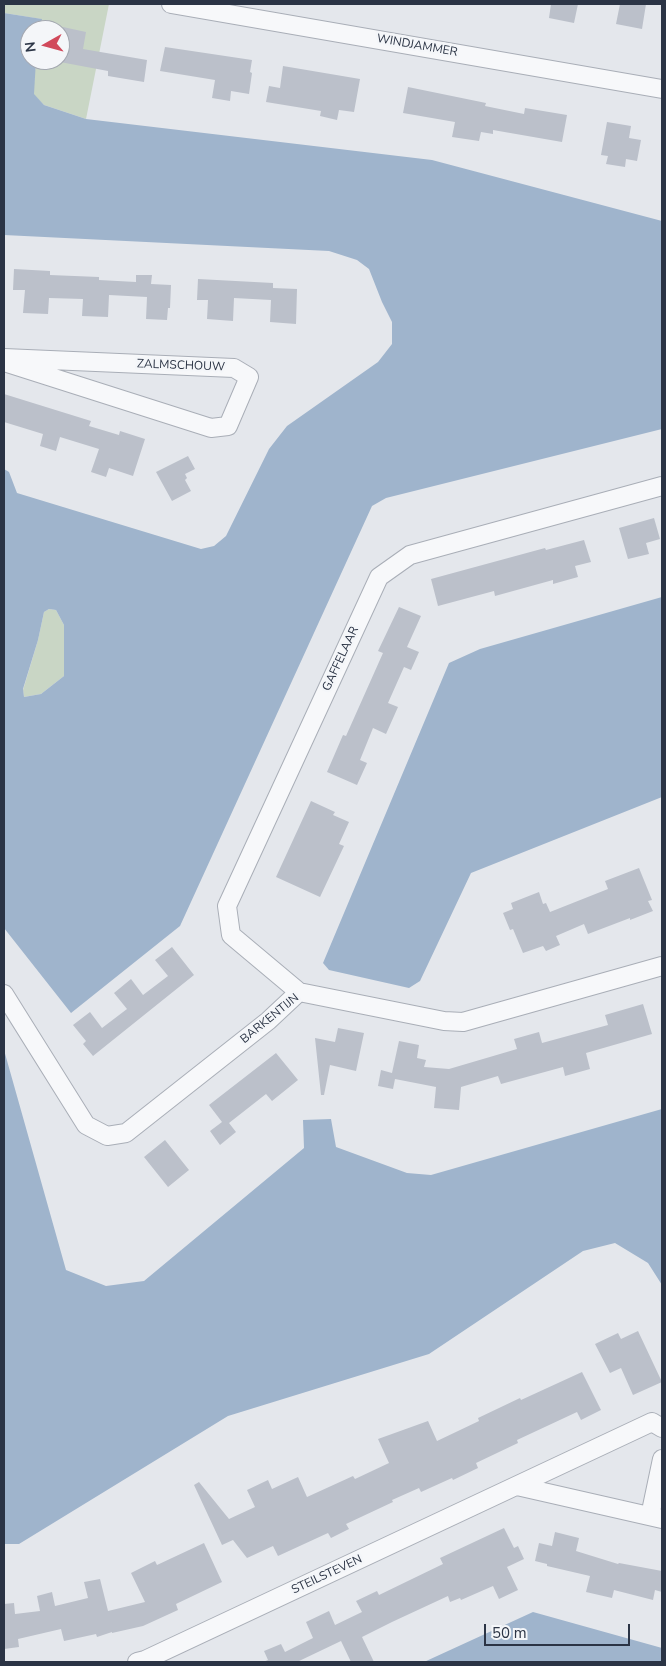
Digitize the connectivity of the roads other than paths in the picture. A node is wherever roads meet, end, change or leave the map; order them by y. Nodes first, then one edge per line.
1 (172, 4) edge
2 (662, 89) edge
3 (4, 360) edge
4 (662, 486) edge
5 (662, 966) edge
6 (299, 992) junction
7 (4, 994) edge
8 (662, 1428) edge
9 (662, 1459) edge
10 (517, 1486) junction
11 (656, 1517) edge
12 (137, 1662) edge

1 - 2 street, WINDJAMMER
3 - 3 street, ZALMSCHOUW
4 - 6 street, GAFFELAAR
5 - 6 street, BARKENTIJN
6 - 7 street, BARKENTIJN
8 - 10 street, STEILSTEVEN
9 - 11 street
10 - 11 street
10 - 12 street, STEILSTEVEN

